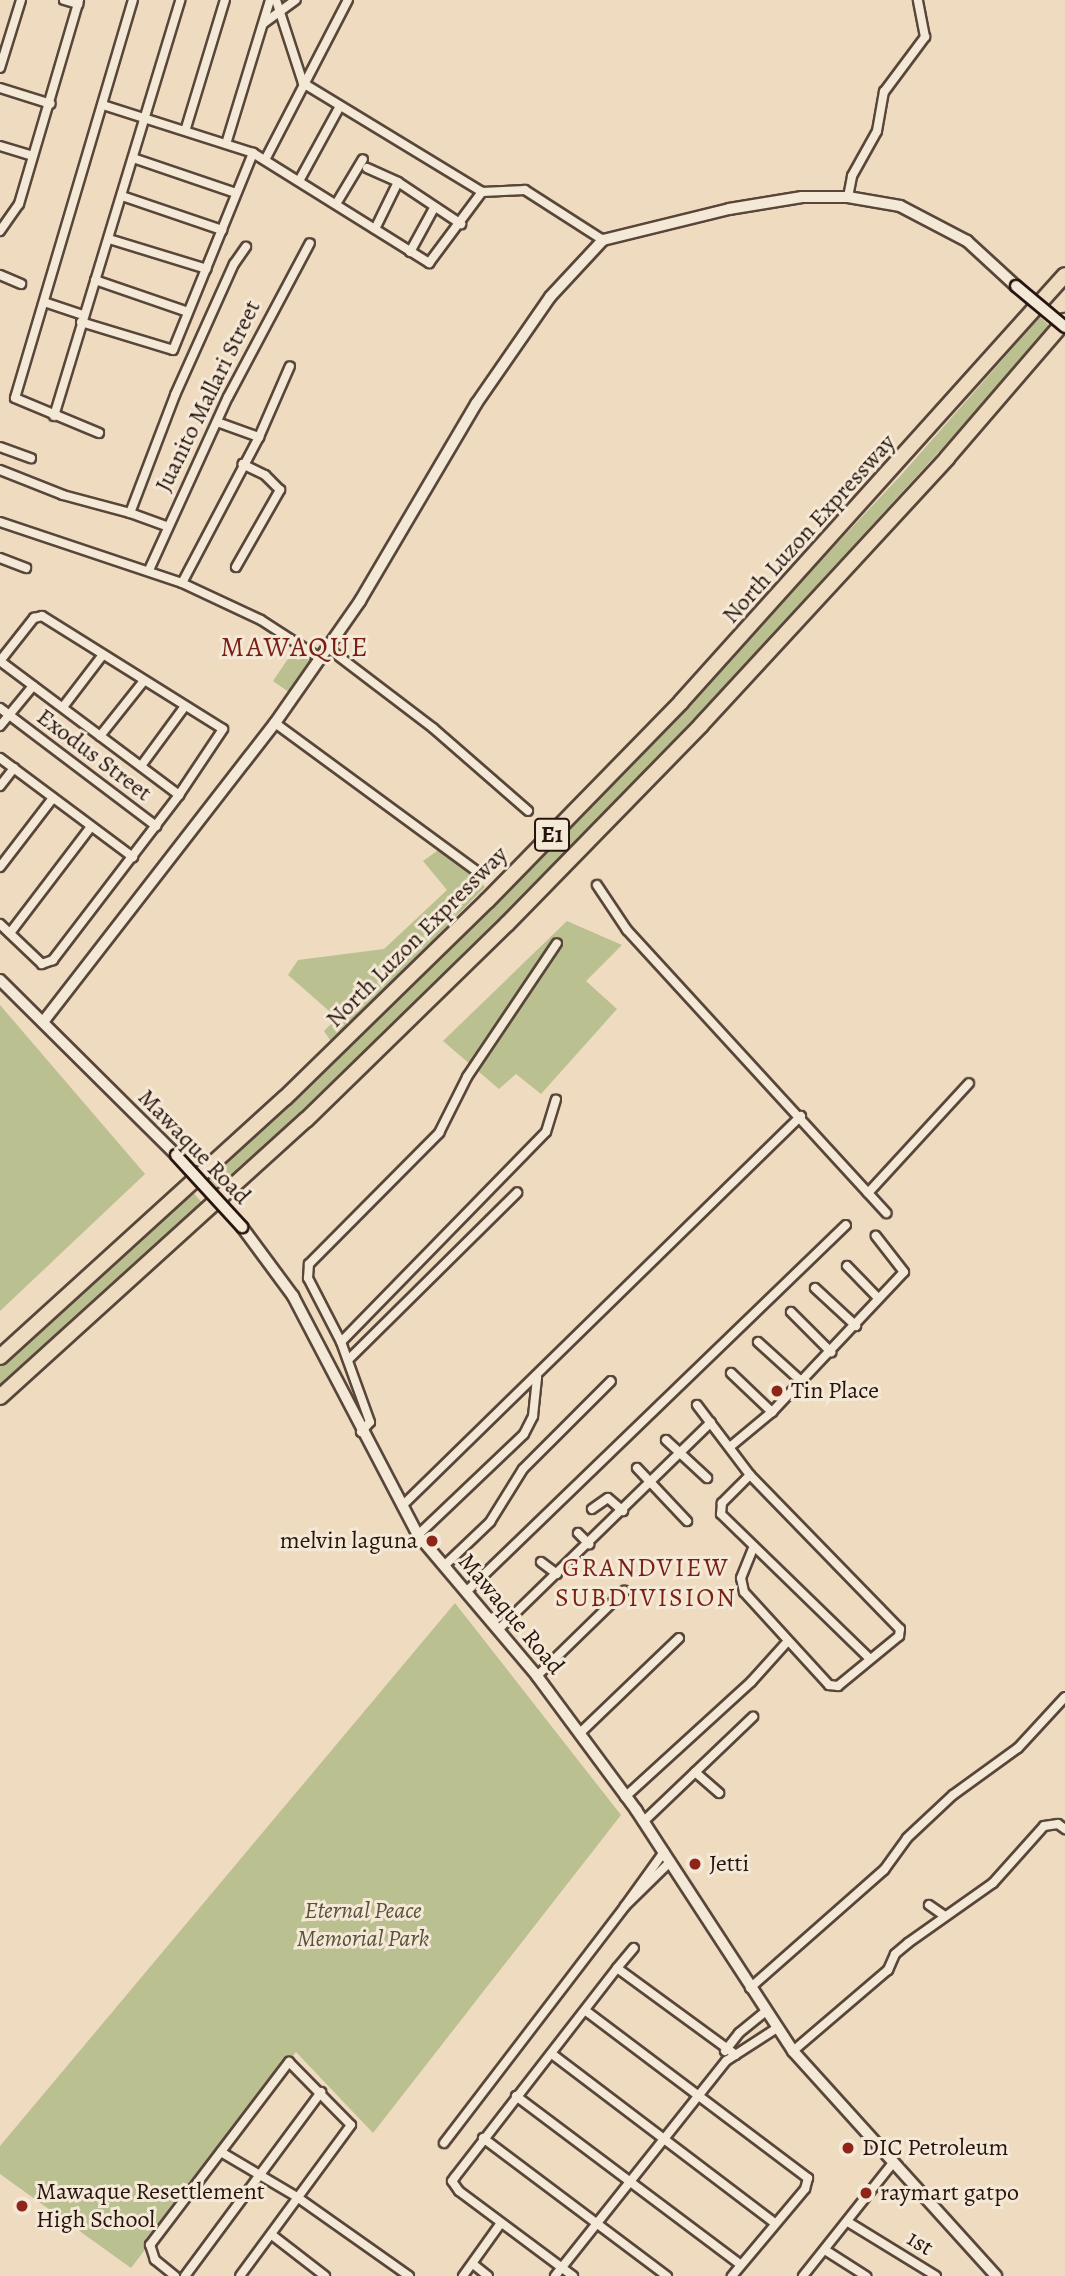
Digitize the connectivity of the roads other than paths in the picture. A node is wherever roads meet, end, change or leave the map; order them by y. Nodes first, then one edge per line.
1 (21, 0) edge
2 (64, 0) edge
3 (132, 0) edge
4 (180, 0) edge
5 (225, 0) edge
6 (270, 0) edge
7 (276, 0) edge
8 (296, 0) edge
9 (348, 0) edge
10 (918, 0) edge
11 (78, 2) edge
12 (281, 12) junction
13 (264, 23) junction
14 (0, 68) edge
15 (303, 83) junction
16 (0, 88) edge
17 (51, 104) junction
18 (103, 105) junction
19 (340, 106) junction
20 (144, 116) junction
21 (186, 128) junction
22 (226, 144) junction
23 (0, 146) edge
24 (253, 153) junction
25 (33, 156) junction
26 (133, 158) junction
27 (363, 159) dead end
28 (265, 160) junction
29 (368, 168) dead end
30 (299, 181) junction
31 (398, 182) junction
32 (482, 192) junction
33 (236, 193) junction
34 (122, 197) junction
35 (848, 197) junction
36 (336, 204) junction
37 (433, 208) junction
38 (461, 224) junction
39 (375, 229) junction
40 (222, 230) junction
41 (0, 231) edge
42 (109, 239) junction
43 (603, 240) junction
44 (310, 243) dead end
45 (246, 247) dead end
46 (410, 252) junction
47 (207, 269) junction
48 (0, 275) edge
49 (1065, 275) edge
50 (95, 280) junction
51 (21, 284) dead end
52 (44, 302) junction
53 (188, 312) junction
54 (82, 319) junction
55 (1065, 321) edge
56 (1065, 327) edge
57 (290, 366) dead end
58 (54, 416) junction
59 (217, 422) junction
60 (99, 433) dead end
61 (259, 437) junction
62 (0, 447) edge
63 (31, 458) dead end
64 (242, 464) junction
65 (0, 470) edge
66 (130, 513) junction
67 (0, 522) edge
68 (166, 526) junction
69 (1, 561) edge
70 (236, 567) dead end
71 (26, 568) dead end
72 (149, 570) junction
73 (182, 583) junction
74 (328, 648) junction
75 (102, 656) junction
76 (321, 659) junction
77 (0, 661) edge
78 (143, 682) junction
79 (33, 686) junction
80 (185, 705) junction
81 (63, 707) junction
82 (0, 708) edge
83 (9, 715) junction
84 (275, 723) junction
85 (0, 726) edge
86 (100, 736) junction
87 (0, 758) edge
88 (141, 766) junction
89 (14, 768) junction
90 (0, 786) edge
91 (179, 795) junction
92 (53, 798) junction
93 (528, 811) dead end
94 (156, 826) junction
95 (90, 828) junction
96 (133, 857) junction
97 (0, 867) edge
98 (479, 873) dead end
99 (597, 885) dead end
100 (0, 924) edge
101 (10, 933) junction
102 (557, 943) dead end
103 (0, 981) edge
104 (43, 1022) junction
105 (969, 1083) dead end
106 (556, 1100) dead end
107 (801, 1116) junction
108 (517, 1193) dead end
109 (868, 1193) junction
110 (886, 1213) dead end
111 (846, 1225) dead end
112 (876, 1236) dead end
113 (847, 1266) dead end
114 (815, 1288) dead end
115 (878, 1298) junction
116 (791, 1312) dead end
117 (856, 1326) junction
118 (341, 1342) junction
119 (758, 1342) dead end
120 (831, 1352) junction
121 (0, 1357) edge
122 (348, 1360) junction
123 (731, 1373) dead end
124 (537, 1377) junction
125 (611, 1381) dead end
126 (801, 1381) junction
127 (0, 1397) edge
128 (697, 1405) dead end
129 (772, 1412) junction
130 (711, 1422) junction
131 (360, 1432) junction
132 (666, 1440) dead end
133 (731, 1446) junction
134 (682, 1455) junction
135 (637, 1468) dead end
136 (750, 1475) junction
137 (707, 1478) dead end
138 (650, 1484) junction
139 (402, 1506) junction
140 (592, 1509) dead end
141 (623, 1511) junction
142 (687, 1521) dead end
143 (578, 1533) dead end
144 (418, 1535) junction
145 (589, 1544) junction
146 (753, 1549) junction
147 (541, 1562) dead end
148 (444, 1566) junction
149 (556, 1574) junction
150 (624, 1591) dead end
151 (466, 1592) junction
152 (499, 1629) junction
153 (679, 1638) dead end
154 (787, 1642) junction
155 (870, 1658) junction
156 (537, 1676) junction
157 (1065, 1697) edge
158 (752, 1717) dead end
159 (580, 1733) junction
160 (695, 1772) junction
161 (719, 1793) dead end
162 (625, 1797) junction
163 (644, 1821) junction
164 (1065, 1829) edge
165 (664, 1852) junction
166 (670, 1862) junction
167 (929, 1905) dead end
168 (625, 1906) junction
169 (946, 1916) junction
170 (634, 1948) dead end
171 (617, 1968) junction
172 (750, 1987) junction
173 (586, 2011) junction
174 (765, 2012) junction
175 (777, 2028) junction
176 (725, 2047) junction
177 (793, 2051) junction
178 (552, 2054) junction
179 (736, 2055) junction
180 (726, 2061) junction
181 (321, 2092) junction
182 (516, 2096) junction
183 (697, 2097) junction
184 (484, 2138) junction
185 (665, 2140) junction
186 (444, 2143) dead end
187 (221, 2152) junction
188 (893, 2163) junction
189 (262, 2175) junction
190 (630, 2181) junction
191 (297, 2197) junction
192 (848, 2222) junction
193 (501, 2223) junction
194 (595, 2224) junction
195 (775, 2224) junction
196 (272, 2235) junction
197 (825, 2250) junction
198 (473, 2264) junction
199 (741, 2265) junction
200 (562, 2267) junction
201 (244, 2275) edge
202 (175, 2276) edge
203 (185, 2276) edge
204 (325, 2276) edge
205 (409, 2276) edge
206 (463, 2276) edge
207 (488, 2276) edge
208 (555, 2276) edge
209 (573, 2276) edge
210 (667, 2276) edge
211 (733, 2276) edge
212 (803, 2276) edge
213 (866, 2276) edge
214 (936, 2276) edge
215 (995, 2276) edge

1 - 14 street
2 - 11 street
3 - 18 street
4 - 20 street
5 - 21 street
6 - 13 street
7 - 12 street
8 - 12 street
9 - 15 street
10 - 35 street
11 - 17 street
12 - 13 street
12 - 15 street
13 - 22 street
15 - 19 street
15 - 28 street
16 - 17 street
17 - 25 street
18 - 20 street
18 - 52 street
19 - 30 street
19 - 32 street
20 - 21 street
20 - 26 street
21 - 22 street
22 - 24 street
23 - 25 street
24 - 28 street
24 - 33 street
25 - 41 street
26 - 33 street
26 - 34 street
27 - 36 street
28 - 30 street
29 - 31 street
30 - 36 street
31 - 37 street
31 - 39 street
32 - 38 street
32 - 43 street
33 - 40 street
34 - 40 street
34 - 42 street
35 - 43 main road
35 - 56 main road, bridge
36 - 39 street
37 - 38 street
37 - 46 street
38 - 46 street
39 - 46 street
40 - 47 street
42 - 47 street
42 - 50 street
43 - 74 main road
44 - 59 street, Juanito Mallari Street
45 - 66 street
47 - 53 street
48 - 51 street
49 - 121 highway, North Luzon Expressway / E1
50 - 53 street
50 - 54 street
52 - 54 street
52 - 58 street
53 - 54 street
54 - 58 street
55 - 127 highway, E1
57 - 61 street
58 - 60 street
59 - 61 street
59 - 68 street, Juanito Mallari Street
61 - 64 street
62 - 63 street
64 - 70 street
64 - 73 street
65 - 66 street
66 - 68 street
67 - 72 street
68 - 72 street, Juanito Mallari Street
69 - 71 street
72 - 73 street
73 - 76 street
74 - 76 main road
74 - 93 street
75 - 77 street
75 - 78 street
75 - 81 street
76 - 84 main road
77 - 79 street
78 - 80 street
78 - 86 street
79 - 81 street
79 - 83 street
80 - 88 street
80 - 91 street
81 - 86 street
82 - 83 street, Exodus Street
83 - 85 street
83 - 94 street, Exodus Street
84 - 98 street
84 - 104 main road
86 - 88 street
87 - 89 street
88 - 91 street
89 - 90 street
89 - 92 street
91 - 94 street
92 - 95 street
92 - 97 street
94 - 96 street
95 - 96 street
95 - 101 street
96 - 101 street
99 - 107 street
100 - 101 street
102 - 118 street
103 - 104 main road, Mawaque Road
104 - 131 main road, Mawaque Road, bridge
105 - 109 street
106 - 118 street
107 - 109 street
107 - 124 street
108 - 122 street
109 - 110 street
111 - 151 street
112 - 115 street
113 - 115 street
114 - 117 street
115 - 117 street
116 - 120 street
117 - 120 street
118 - 122 street
119 - 126 street
120 - 126 street
122 - 131 street
123 - 129 street
124 - 139 street
124 - 144 street
125 - 148 street
126 - 129 street
128 - 130 street
129 - 133 street
130 - 133 street
130 - 134 street
131 - 139 main road, Mawaque Road
132 - 134 street
133 - 136 street
134 - 137 street
134 - 138 street
135 - 138 street
136 - 146 street
136 - 155 street
138 - 141 street
138 - 142 street
139 - 144 main road, Mawaque Road
140 - 141 street
141 - 145 street
143 - 145 street
144 - 148 main road, Mawaque Road
145 - 149 street
146 - 154 street
146 - 155 street
147 - 149 street
148 - 151 main road, Mawaque Road
149 - 152 street
150 - 156 street
151 - 152 main road, Mawaque Road
152 - 156 main road, Mawaque Road
153 - 159 street
154 - 155 street
154 - 162 street
156 - 159 main road, Mawaque Road
157 - 172 street
158 - 160 street
159 - 162 main road, Mawaque Road
160 - 161 street
160 - 163 street
162 - 163 main road, Mawaque Road
163 - 165 main road, Mawaque Road
164 - 169 street
165 - 166 main road, Mawaque Road
165 - 168 street
166 - 168 street
166 - 172 main road, Mawaque Road
167 - 169 street
168 - 186 street
169 - 177 street
170 - 171 street
171 - 173 street
171 - 176 street
172 - 174 main road, Mawaque Road
173 - 178 street
173 - 183 street
174 - 175 main road, Mawaque Road
174 - 176 street
175 - 177 main road, Mawaque Road
175 - 179 street
176 - 179 street
176 - 180 street
177 - 188 main road, Mawaque Road
178 - 182 street
178 - 185 street
179 - 180 street
180 - 183 street
181 - 187 street
181 - 189 street
181 - 191 street
182 - 184 street
182 - 190 street
183 - 185 street
183 - 195 street
184 - 193 street
184 - 194 street
185 - 190 street
185 - 195 street
187 - 189 street
187 - 202 street
188 - 192 street
188 - 215 main road, Mawaque Road
189 - 191 street
189 - 203 street
190 - 194 street
190 - 199 street
191 - 196 street
191 - 205 street
192 - 197 street
192 - 214 street, 1st
193 - 198 street
193 - 200 street
194 - 200 street
194 - 210 street
195 - 199 street
196 - 201 street
196 - 204 street
197 - 212 street
197 - 213 street
198 - 206 street
198 - 207 street
199 - 211 street
200 - 208 street
200 - 209 street

